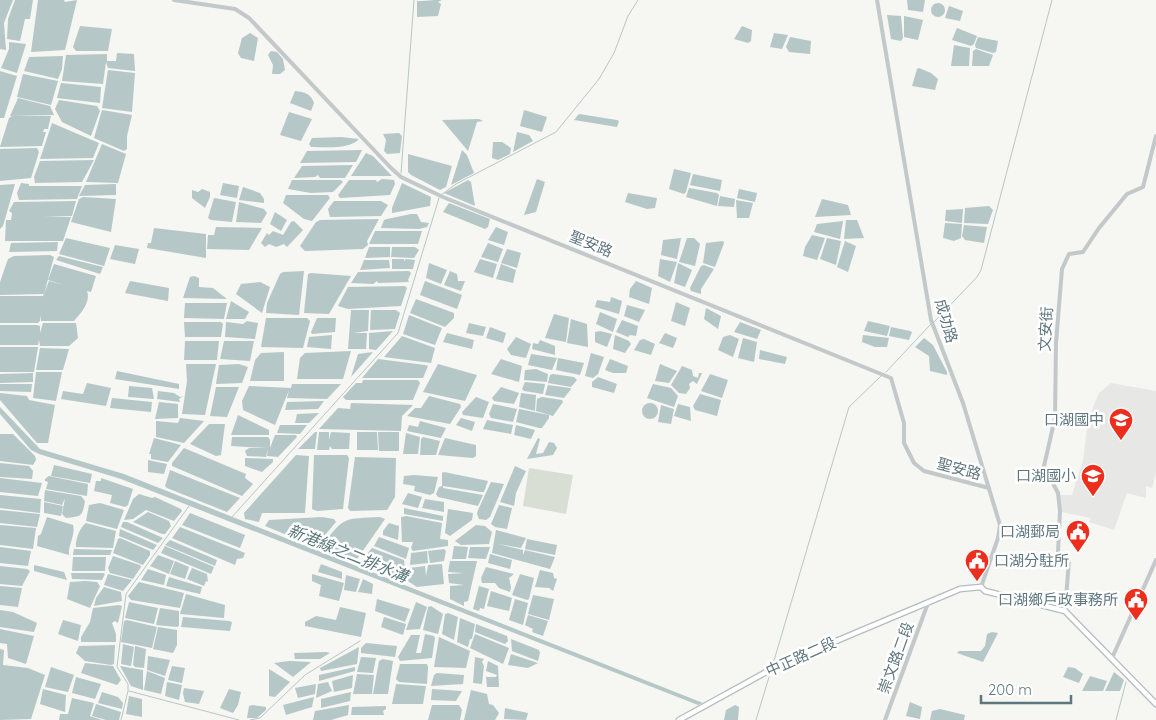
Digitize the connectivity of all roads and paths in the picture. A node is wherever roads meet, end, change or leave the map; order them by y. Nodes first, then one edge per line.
1 (174, 0) edge
2 (877, 0) edge
3 (1156, 136) edge
4 (989, 488) junction
5 (1156, 560) edge
6 (980, 587) junction
7 (928, 603) junction
8 (1065, 611) junction
9 (1112, 658) junction
10 (1156, 704) edge
11 (679, 720) edge
12 (885, 720) edge

1 - 4 street, 聖安路
2 - 4 street, 成功路
3 - 8 street, 文安街
4 - 6 street, 成功路
5 - 9 street
6 - 7 main road, 中正路二段
6 - 8 main road
7 - 11 main road, 中正路二段
7 - 12 street, 崇文路二段
8 - 9 main road
9 - 10 main road

